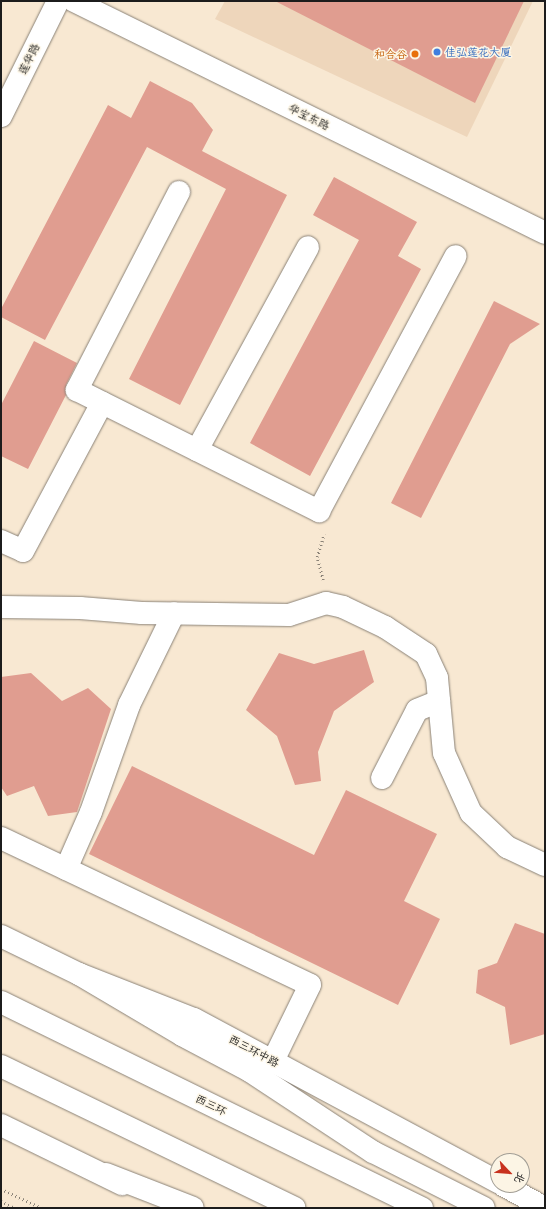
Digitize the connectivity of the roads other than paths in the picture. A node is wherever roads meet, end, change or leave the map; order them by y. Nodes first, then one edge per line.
1 (58, 1) edge
2 (74, 1) edge
3 (1, 116) edge
4 (179, 192) dead end
5 (545, 233) edge
6 (308, 248) dead end
7 (456, 256) dead end
8 (102, 402) junction
9 (197, 450) junction
10 (1, 541) edge
11 (1, 607) edge
12 (174, 614) junction
13 (439, 701) junction
14 (382, 778) dead end
15 (1, 838) edge
16 (545, 865) edge
17 (66, 869) junction
18 (1, 936) edge
19 (79, 974) junction
20 (1, 1002) edge
21 (273, 1061) junction
22 (1, 1066) edge
23 (1, 1125) edge
24 (106, 1174) junction
25 (490, 1178) edge
26 (518, 1193) edge
27 (165, 1208) edge
28 (193, 1208) edge
29 (295, 1208) edge
30 (422, 1208) edge
31 (484, 1208) edge
32 (545, 1208) edge

1 - 3 main road, 莲华路
2 - 5 main road, 华宝东路
4 - 8 main road
6 - 9 main road
7 - 9 main road
8 - 9 main road
8 - 10 main road
11 - 12 main road
12 - 13 main road
12 - 17 main road
13 - 14 main road
13 - 16 main road
15 - 17 main road
17 - 21 main road
18 - 19 main road, 西三环中路
19 - 21 main road, 西三环中路
19 - 31 main road
20 - 30 main road, 西三环
21 - 25 main road, 西三环中路
22 - 29 main road
23 - 24 main road
24 - 27 main road
24 - 28 main road
26 - 32 main road

